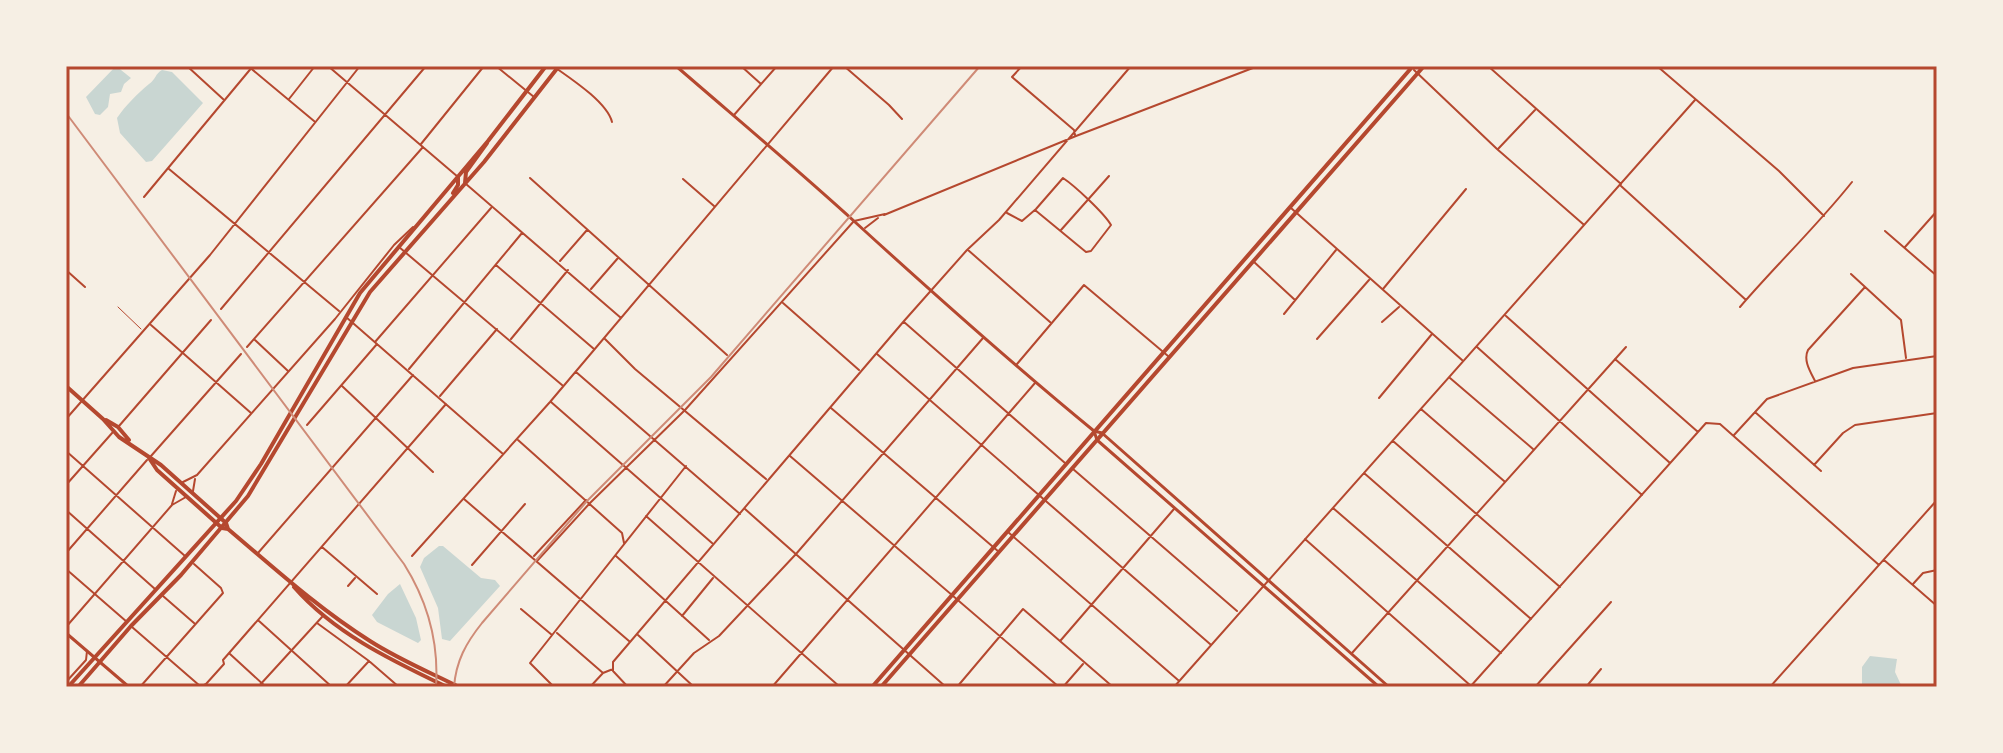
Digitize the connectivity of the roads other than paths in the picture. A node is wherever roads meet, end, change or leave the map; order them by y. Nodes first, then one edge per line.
1 (188, 66) edge
2 (315, 66) edge
3 (328, 66) edge
4 (360, 66) edge
5 (426, 66) edge
6 (484, 66) edge
7 (496, 66) edge
8 (546, 66) edge
9 (676, 66) edge
10 (741, 66) edge
11 (777, 66) edge
12 (834, 66) edge
13 (844, 66) edge
14 (1022, 66) edge
15 (1131, 66) edge
16 (1258, 66) edge
17 (1424, 66) edge
18 (1488, 66) edge
19 (1657, 66) edge
20 (251, 67) edge
21 (556, 67) edge
22 (1413, 67) edge
23 (1417, 73) junction
24 (347, 82) junction
25 (762, 84) junction
26 (527, 91) junction
27 (534, 97) junction
28 (224, 99) junction
29 (289, 100) junction
30 (1695, 100) junction
31 (1536, 108) junction
32 (733, 116) junction
33 (385, 117) junction
34 (902, 119) dead end
35 (315, 122) junction
36 (612, 122) dead end
37 (1360, 127) junction
38 (1074, 130) junction
39 (1076, 136) junction
40 (488, 141) junction
41 (1358, 141) junction
42 (1064, 142) junction
43 (766, 144) junction
44 (422, 146) junction
45 (1497, 149) junction
46 (169, 169) junction
47 (1109, 176) dead end
48 (458, 177) junction
49 (530, 178) dead end
50 (683, 179) dead end
51 (1852, 182) dead end
52 (465, 184) junction
53 (1620, 185) junction
54 (1466, 189) dead end
55 (144, 197) dead end
56 (1087, 200) junction
57 (492, 207) junction
58 (715, 207) junction
59 (1290, 207) junction
60 (1035, 210) junction
61 (1937, 211) edge
62 (1006, 212) junction
63 (1296, 212) junction
64 (885, 214) junction
65 (1824, 216) junction
66 (432, 221) junction
67 (854, 221) junction
68 (419, 222) junction
69 (233, 223) junction
70 (1584, 225) junction
71 (588, 229) junction
72 (863, 230) junction
73 (1061, 231) junction
74 (1885, 231) dead end
75 (523, 232) junction
76 (398, 247) junction
77 (1904, 248) junction
78 (1337, 249) junction
79 (967, 250) junction
80 (404, 251) junction
81 (270, 253) junction
82 (619, 257) junction
83 (1252, 261) junction
84 (559, 262) junction
85 (495, 264) junction
86 (66, 270) edge
87 (568, 270) junction
88 (1233, 271) junction
89 (432, 274) junction
90 (1851, 274) dead end
91 (1239, 276) junction
92 (1937, 276) edge
93 (1370, 278) junction
94 (304, 282) junction
95 (649, 286) junction
96 (85, 287) dead end
97 (1865, 287) junction
98 (1383, 289) junction
99 (590, 290) junction
100 (930, 292) junction
101 (1746, 300) junction
102 (465, 301) junction
103 (1296, 301) junction
104 (782, 302) junction
105 (541, 303) junction
106 (1400, 305) junction
107 (118, 307) dead end
108 (1740, 307) dead end
109 (221, 309) dead end
110 (339, 311) junction
111 (1284, 314) dead end
112 (1505, 315) junction
113 (345, 316) junction
114 (621, 318) junction
115 (211, 320) dead end
116 (351, 321) junction
117 (904, 321) junction
118 (1382, 322) dead end
119 (149, 323) junction
120 (1051, 323) junction
121 (497, 329) junction
122 (143, 330) junction
123 (1432, 334) junction
124 (604, 338) junction
125 (983, 338) junction
126 (254, 339) junction
127 (1317, 339) dead end
128 (510, 340) junction
129 (376, 343) junction
130 (1477, 346) junction
131 (247, 347) dead end
132 (1626, 347) dead end
133 (594, 349) junction
134 (183, 352) junction
135 (1163, 352) junction
136 (241, 354) dead end
137 (876, 354) junction
138 (727, 355) dead end
139 (1937, 356) edge
140 (1169, 357) junction
141 (1615, 359) junction
142 (1907, 360) junction
143 (1463, 361) junction
144 (1015, 366) junction
145 (956, 367) junction
146 (408, 370) junction
147 (289, 371) junction
148 (575, 371) junction
149 (861, 371) junction
150 (413, 375) junction
151 (1449, 377) junction
152 (216, 382) junction
153 (1815, 382) junction
154 (1035, 383) junction
155 (66, 386) edge
156 (342, 386) junction
157 (563, 386) junction
158 (1586, 389) junction
159 (439, 397) junction
160 (1379, 398) dead end
161 (928, 399) junction
162 (82, 400) junction
163 (550, 402) junction
164 (446, 404) junction
165 (830, 407) junction
166 (1421, 409) junction
167 (685, 410) junction
168 (1754, 412) junction
169 (1009, 413) junction
170 (1937, 413) edge
171 (252, 414) junction
172 (377, 417) junction
173 (66, 419) edge
174 (103, 419) junction
175 (1560, 420) junction
176 (307, 425) dead end
177 (118, 427) junction
178 (1094, 431) junction
179 (113, 432) junction
180 (1699, 432) junction
181 (1102, 433) junction
182 (1734, 436) junction
183 (656, 439) junction
184 (517, 440) junction
185 (1097, 440) junction
186 (1392, 440) junction
187 (130, 442) junction
188 (982, 445) junction
189 (408, 448) junction
190 (1533, 450) junction
191 (66, 451) edge
192 (885, 453) junction
193 (503, 454) junction
194 (789, 455) junction
195 (149, 458) junction
196 (1066, 463) junction
197 (1670, 464) junction
198 (1814, 465) junction
199 (83, 466) junction
200 (686, 466) junction
201 (625, 467) junction
202 (1072, 468) junction
203 (1821, 471) dead end
204 (433, 472) dead end
205 (1363, 472) junction
206 (197, 475) junction
207 (767, 481) junction
208 (1504, 481) junction
209 (182, 483) junction
210 (66, 485) edge
211 (176, 487) junction
212 (193, 493) junction
213 (1642, 495) junction
214 (116, 496) junction
215 (1038, 496) junction
216 (187, 497) junction
217 (463, 498) junction
218 (660, 498) junction
219 (936, 498) junction
220 (586, 500) junction
221 (843, 500) junction
222 (1044, 500) junction
223 (1937, 500) edge
224 (590, 503) junction
225 (525, 504) dead end
226 (172, 505) junction
227 (1332, 507) junction
228 (1174, 508) junction
229 (744, 509) junction
230 (66, 510) edge
231 (1475, 513) junction
232 (740, 514) junction
233 (646, 516) junction
234 (219, 521) junction
235 (225, 526) junction
236 (152, 528) junction
237 (87, 529) junction
238 (501, 530) junction
239 (1007, 531) junction
240 (1013, 536) junction
241 (1152, 536) junction
242 (1304, 539) junction
243 (714, 544) junction
244 (624, 545) junction
245 (322, 546) junction
246 (894, 546) junction
247 (1447, 546) junction
248 (993, 547) junction
249 (999, 552) junction
250 (66, 553) edge
251 (257, 554) junction
252 (796, 554) junction
253 (615, 555) junction
254 (412, 556) dead end
255 (186, 557) junction
256 (533, 557) junction
257 (1884, 560) junction
258 (123, 561) junction
259 (537, 561) junction
260 (193, 563) junction
261 (697, 563) junction
262 (472, 565) dead end
263 (1879, 565) junction
264 (66, 569) edge
265 (1123, 569) junction
266 (1937, 570) edge
267 (172, 574) junction
268 (356, 577) junction
269 (714, 577) junction
270 (1418, 579) junction
271 (1268, 580) junction
272 (290, 583) junction
273 (1263, 585) junction
274 (1912, 585) junction
275 (348, 586) dead end
276 (1560, 587) junction
277 (157, 590) junction
278 (94, 594) junction
279 (377, 594) dead end
280 (162, 595) junction
281 (952, 595) junction
282 (581, 600) junction
283 (847, 600) junction
284 (957, 600) junction
285 (665, 602) junction
286 (1611, 602) dead end
287 (1092, 605) junction
288 (747, 606) junction
289 (1937, 606) edge
290 (521, 609) dead end
291 (147, 610) junction
292 (1239, 612) junction
293 (1388, 613) junction
294 (323, 615) junction
295 (682, 616) junction
296 (258, 620) junction
297 (1531, 620) junction
298 (126, 621) junction
299 (316, 622) junction
300 (195, 624) junction
301 (131, 626) junction
302 (66, 627) edge
303 (66, 633) edge
304 (554, 634) junction
305 (637, 634) junction
306 (1000, 637) junction
307 (709, 641) junction
308 (1060, 641) junction
309 (630, 642) junction
310 (1211, 645) junction
311 (291, 649) junction
312 (904, 650) junction
313 (87, 651) junction
314 (229, 653) junction
315 (802, 653) junction
316 (1501, 653) junction
317 (1351, 654) junction
318 (909, 655) junction
319 (94, 657) junction
320 (166, 657) junction
321 (100, 661) junction
322 (369, 661) junction
323 (1084, 662) junction
324 (612, 668) junction
325 (1601, 669) dead end
326 (422, 672) junction
327 (677, 672) junction
328 (603, 673) junction
329 (1179, 681) junction
330 (262, 683) junction
331 (67, 685) edge
332 (1470, 686) edge
333 (78, 687) edge
334 (129, 687) edge
335 (140, 687) edge
336 (200, 687) edge
337 (258, 687) edge
338 (266, 687) edge
339 (332, 687) edge
340 (345, 687) edge
341 (399, 687) edge
342 (447, 687) edge
343 (459, 687) edge
344 (554, 687) edge
345 (590, 687) edge
346 (628, 687) edge
347 (663, 687) edge
348 (694, 687) edge
349 (772, 687) edge
350 (840, 687) edge
351 (872, 687) edge
352 (881, 687) edge
353 (946, 687) edge
354 (957, 687) edge
355 (1061, 687) edge
356 (1113, 687) edge
357 (1174, 687) edge
358 (1379, 687) edge
359 (1389, 687) edge
360 (1535, 687) edge
361 (1586, 687) edge
362 (1770, 687) edge

1 - 28 street
2 - 29 street
3 - 24 street
4 - 24 street
5 - 33 street
6 - 44 street
7 - 26 street
8 - 26 main road
9 - 32 main road
10 - 25 street
11 - 25 street
12 - 43 street
13 - 34 street
14 - 38 street
15 - 38 street
16 - 39 street
17 - 23 main road
18 - 31 street
19 - 30 street
20 - 28 street
20 - 29 street
21 - 27 main road
21 - 36 street
22 - 23 street
22 - 37 main road
23 - 41 main road
23 - 45 street
24 - 33 street
24 - 35 street
25 - 32 street
26 - 27 street
26 - 40 main road
27 - 52 main road
28 - 46 street
29 - 35 street
30 - 53 street
30 - 65 street
31 - 45 street
31 - 53 street
32 - 43 main road
33 - 44 street
33 - 81 street
35 - 69 street
37 - 41 main road
37 - 59 main road
38 - 39 street
38 - 42 street
39 - 42 street
40 - 48 main road
40 - 52 main road
41 - 63 main road
42 - 62 street
42 - 64 street
43 - 58 street
43 - 67 main road
44 - 48 street
44 - 94 street
45 - 70 street
46 - 55 street
46 - 69 street
47 - 56 street
48 - 66 main road
48 - 68 main road
49 - 71 street
50 - 58 street
51 - 65 street
52 - 57 street
52 - 66 main road
53 - 70 street
53 - 101 street
54 - 98 street
56 - 60 street
56 - 73 street
56 - 73 street
57 - 75 street
57 - 89 street
58 - 95 street
59 - 63 street
59 - 88 main road
60 - 62 street
60 - 73 street
61 - 77 street
62 - 79 street
63 - 78 street
63 - 83 main road
64 - 67 street
64 - 72 street
65 - 101 street
66 - 80 main road
67 - 72 main road
67 - 104 street
68 - 76 main road
68 - 110 street
69 - 81 street
69 - 119 street
70 - 112 street
71 - 82 street
71 - 84 street
72 - 100 main road
74 - 77 street
75 - 84 street
75 - 85 street
76 - 80 street
76 - 113 main road
77 - 92 street
78 - 93 street
78 - 103 street
79 - 100 street
79 - 120 street
80 - 89 street
80 - 116 main road
81 - 94 street
81 - 109 street
82 - 95 street
82 - 99 street
83 - 91 main road
83 - 103 street
84 - 87 street
85 - 102 street
85 - 105 street
86 - 96 street
87 - 99 street
87 - 105 street
88 - 91 main road
88 - 135 main road
89 - 102 street
89 - 129 street
90 - 97 street
91 - 140 main road
93 - 98 street
93 - 127 street
94 - 110 street
94 - 126 street
95 - 114 street
95 - 138 street
97 - 142 street
97 - 153 street
98 - 106 street
99 - 114 street
100 - 117 street
100 - 125 main road
101 - 108 street
102 - 121 street
102 - 146 street
103 - 111 street
104 - 149 street
104 - 167 street
105 - 128 street
105 - 133 street
106 - 118 street
106 - 123 street
107 - 122 lane
110 - 147 street
112 - 130 street
112 - 158 street
113 - 116 street
113 - 234 main road
114 - 124 street
115 - 134 street
116 - 129 street
116 - 235 main road
117 - 137 street
117 - 145 street
119 - 122 street
119 - 134 street
120 - 135 street
120 - 144 street
121 - 128 street
121 - 159 street
122 - 162 street
123 - 143 street
123 - 160 street
124 - 133 street
124 - 167 street
125 - 144 main road
125 - 145 street
126 - 131 street
126 - 147 street
128 - 157 street
129 - 146 street
129 - 156 street
130 - 143 street
130 - 175 street
132 - 141 street
133 - 148 street
134 - 152 street
134 - 177 street
135 - 140 street
135 - 178 main road
136 - 152 street
137 - 149 street
137 - 161 street
139 - 142 street
140 - 181 main road
141 - 158 street
141 - 180 street
142 - 153 street
143 - 151 street
144 - 154 main road
145 - 161 street
145 - 169 street
146 - 150 street
147 - 171 street
148 - 157 street
148 - 183 street
149 - 165 street
150 - 159 street
150 - 172 street
151 - 166 street
151 - 190 street
152 - 171 street
152 - 195 street
153 - 168 street
154 - 169 street
154 - 178 main road
155 - 162 main road
156 - 172 street
156 - 176 street
157 - 163 street
158 - 175 street
158 - 197 street
159 - 164 street
161 - 188 street
161 - 192 street
162 - 173 street
162 - 174 main road
163 - 184 street
163 - 201 street
164 - 189 street
164 - 193 street
165 - 192 street
165 - 194 street
166 - 186 street
166 - 208 street
167 - 183 street
167 - 207 street
168 - 182 street
168 - 198 street
169 - 188 street
169 - 196 street
170 - 198 street
171 - 206 street
172 - 189 street
172 - 251 street
174 - 177 main road
174 - 179 main road
175 - 190 street
175 - 213 street
177 - 187 main road
178 - 181 main road
178 - 185 main road
178 - 196 main road
179 - 187 main road
179 - 199 street
180 - 182 street
180 - 197 street
181 - 185 main road
181 - 271 main road
182 - 263 street
183 - 200 street
183 - 201 street
184 - 193 street
184 - 220 street
185 - 202 main road
185 - 228 main road
186 - 205 street
186 - 231 street
187 - 195 main road
188 - 215 street
188 - 219 street
189 - 204 street
189 - 245 street
190 - 208 street
191 - 199 street
192 - 219 street
192 - 221 street
193 - 217 street
194 - 207 street
194 - 221 street
195 - 209 main road
195 - 211 main road
195 - 214 street
196 - 215 main road
197 - 213 street
198 - 203 street
199 - 210 street
199 - 214 street
200 - 218 street
200 - 232 street
201 - 218 street
201 - 224 street
202 - 222 main road
202 - 241 street
205 - 227 street
205 - 247 street
206 - 209 street
206 - 212 street
207 - 229 street
208 - 231 street
209 - 212 main road
211 - 216 main road
211 - 226 street
212 - 234 main road
213 - 276 street
214 - 236 street
214 - 237 street
215 - 222 street
215 - 239 main road
216 - 226 street
216 - 234 main road
217 - 238 street
217 - 254 street
218 - 233 street
218 - 243 street
219 - 246 street
219 - 248 street
220 - 224 street
220 - 256 street
221 - 246 street
221 - 252 street
222 - 240 main road
222 - 265 street
223 - 257 street
224 - 244 street
224 - 259 street
225 - 238 street
226 - 236 street
227 - 242 street
227 - 270 street
228 - 241 street
228 - 273 main road
229 - 232 street
229 - 252 street
230 - 237 street
231 - 247 street
231 - 276 street
232 - 243 street
233 - 244 street
233 - 261 street
234 - 235 main road
234 - 255 main road
235 - 251 main road
235 - 260 main road
236 - 255 street
236 - 258 street
237 - 250 street
237 - 258 street
238 - 256 street
238 - 262 street
239 - 240 street
239 - 248 main road
240 - 249 main road
240 - 287 street
241 - 265 street
241 - 292 street
242 - 271 street
242 - 293 street
243 - 261 street
244 - 253 street
245 - 268 street
245 - 272 street
246 - 281 street
246 - 283 street
247 - 270 street
247 - 297 street
248 - 249 street
248 - 281 main road
249 - 284 main road
251 - 272 main road
252 - 283 street
252 - 288 street
253 - 282 street
253 - 285 street
255 - 267 main road
256 - 259 street
257 - 263 street
257 - 274 street
258 - 277 street
258 - 278 street
259 - 282 street
260 - 280 main road
260 - 300 street
261 - 269 street
261 - 285 street
263 - 362 street
264 - 278 street
265 - 287 street
265 - 310 street
266 - 274 street
267 - 277 main road
267 - 280 main road
268 - 275 street
268 - 279 street
269 - 288 street
269 - 295 street
270 - 293 street
270 - 316 street
271 - 273 street
271 - 317 main road
272 - 294 main road
272 - 296 street
272 - 326 main road
273 - 292 street
273 - 358 main road
274 - 289 street
276 - 297 street
277 - 291 main road
277 - 298 main road
278 - 298 street
278 - 302 street
280 - 291 main road
280 - 300 street
281 - 284 street
281 - 312 main road
282 - 304 street
282 - 309 street
283 - 312 street
283 - 315 street
284 - 306 street
284 - 318 main road
285 - 295 street
285 - 305 street
286 - 360 street
287 - 308 street
287 - 329 street
288 - 307 street
288 - 315 street
290 - 304 street
291 - 301 main road
292 - 310 street
293 - 317 street
293 - 332 street
294 - 299 street
294 - 326 main road
295 - 307 street
296 - 311 street
296 - 314 street
297 - 316 street
298 - 301 street
298 - 319 main road
299 - 311 street
299 - 322 street
300 - 320 street
301 - 320 street
301 - 321 main road
303 - 313 main road
304 - 328 street
304 - 344 street
305 - 309 street
305 - 327 street
306 - 308 street
306 - 354 street
306 - 355 street
307 - 327 street
308 - 323 street
309 - 324 street
310 - 329 street
311 - 330 street
311 - 339 street
312 - 318 street
312 - 351 main road
313 - 319 main road
313 - 331 street
314 - 330 street
314 - 336 street
315 - 349 street
315 - 350 street
316 - 332 street
317 - 359 main road
318 - 352 main road
318 - 353 street
319 - 321 main road
319 - 331 main road
320 - 335 street
320 - 336 street
321 - 333 main road
321 - 334 main road
322 - 340 street
322 - 341 street
323 - 355 street
323 - 356 street
324 - 328 street
324 - 346 street
325 - 361 street
326 - 342 main road
326 - 343 main road
327 - 347 street
327 - 348 street
328 - 345 street
329 - 357 street
330 - 337 street
330 - 338 street

